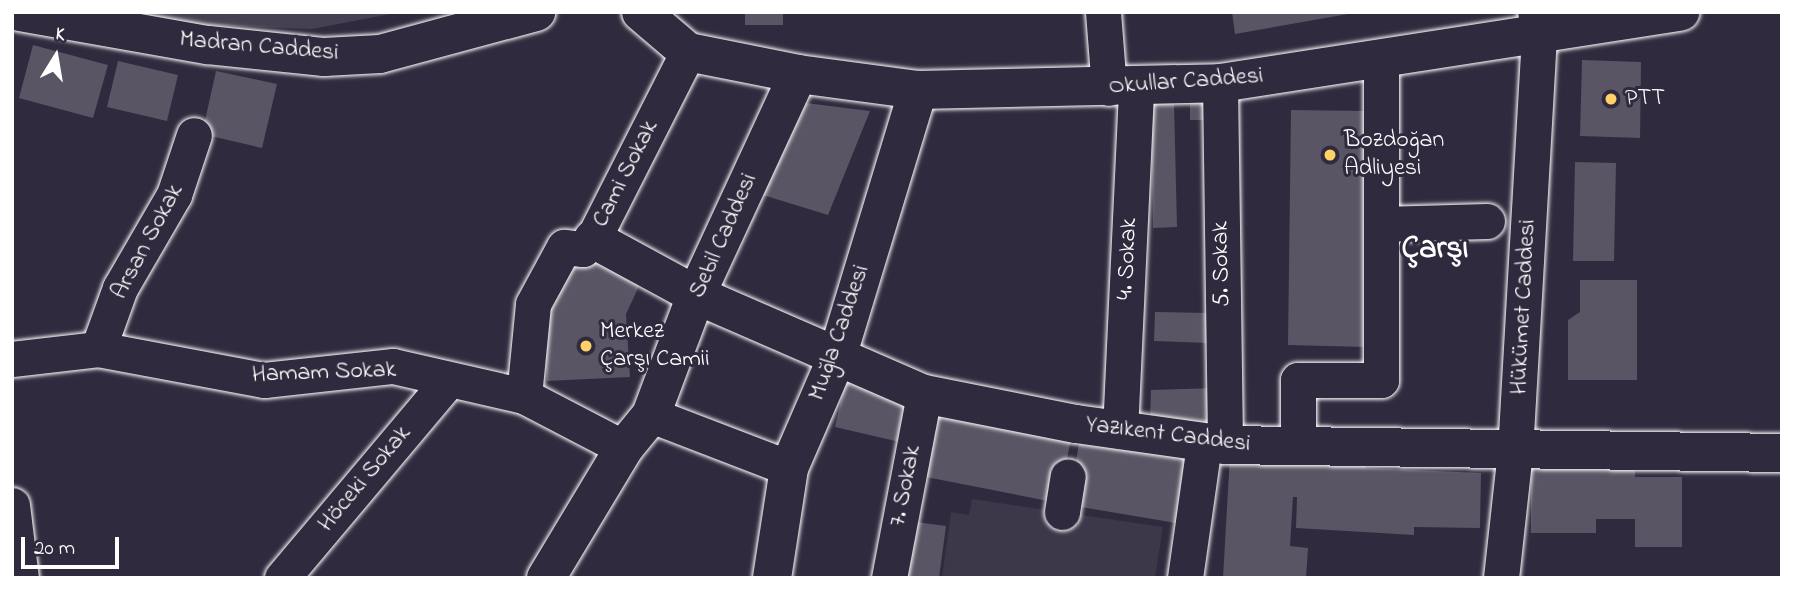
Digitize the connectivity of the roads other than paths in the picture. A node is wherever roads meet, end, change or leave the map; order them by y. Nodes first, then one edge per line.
1 (20, 12) edge
2 (537, 12) edge
3 (641, 12) edge
4 (1103, 12) edge
5 (1681, 12) edge
6 (1537, 24) edge
7 (688, 52) junction
8 (1381, 60) junction
9 (799, 74) junction
10 (1220, 83) junction
11 (1123, 88) junction
12 (918, 90) junction
13 (194, 135) dead end
14 (1487, 221) dead end
15 (1381, 225) junction
16 (593, 239) junction
17 (696, 295) junction
18 (98, 349) junction
19 (837, 357) junction
20 (12, 359) edge
21 (448, 381) junction
22 (924, 394) junction
23 (524, 396) junction
24 (652, 415) junction
25 (1120, 431) junction
26 (1214, 444) junction
27 (1298, 447) junction
28 (624, 448) junction
29 (1515, 452) junction
30 (1782, 453) edge
31 (789, 468) junction
32 (1068, 476) dead end
33 (12, 505) edge
34 (1062, 512) dead end
35 (21, 578) edge
36 (282, 578) edge
37 (547, 578) edge
38 (772, 578) edge
39 (889, 578) edge
40 (1185, 578) edge
41 (1501, 578) edge

1 - 2 street, Madran Caddesi
3 - 7 street
4 - 11 street, 4. Sokak
5 - 6 street, Okullar Caddesi
6 - 8 street, Okullar Caddesi
6 - 29 street, Hükümet Caddesi
7 - 9 street, Okullar Caddesi
7 - 16 street, Cami Sokak
8 - 10 street, Okullar Caddesi
8 - 15 street
9 - 12 street, Okullar Caddesi
9 - 17 street, Sebil Caddesi
10 - 11 street, Okullar Caddesi
10 - 26 street, 5. Sokak
11 - 12 street, Okullar Caddesi
11 - 25 street, 4. Sokak
12 - 19 street, Muğla Caddesi
13 - 18 street, Arsan Sokak
14 - 15 street
15 - 27 street
16 - 17 street, Yazıkent Caddesi
16 - 23 street, Cami Sokak
17 - 19 street, Yazıkent Caddesi
17 - 24 street, Sebil Caddesi
18 - 20 street, Hamam Sokak
18 - 21 street, Hamam Sokak
19 - 22 street, Yazıkent Caddesi
19 - 31 street, Muğla Caddesi
21 - 23 street, Hamam Sokak
21 - 36 street, Höceki Sokak
22 - 25 street, Yazıkent Caddesi
22 - 39 street, 7. Sokak
23 - 28 street, Hamam Sokak
24 - 28 street, Sebil Caddesi
24 - 31 street
25 - 26 street, Yazıkent Caddesi
26 - 27 street, Yazıkent Caddesi
26 - 40 street, 5. Sokak
27 - 29 street, Yazıkent Caddesi
28 - 37 street, Sebil Caddesi
29 - 30 street, Yazıkent Caddesi
29 - 41 street, Hükümet Caddesi
31 - 38 street, Muğla Caddesi
32 - 34 street
33 - 35 street

